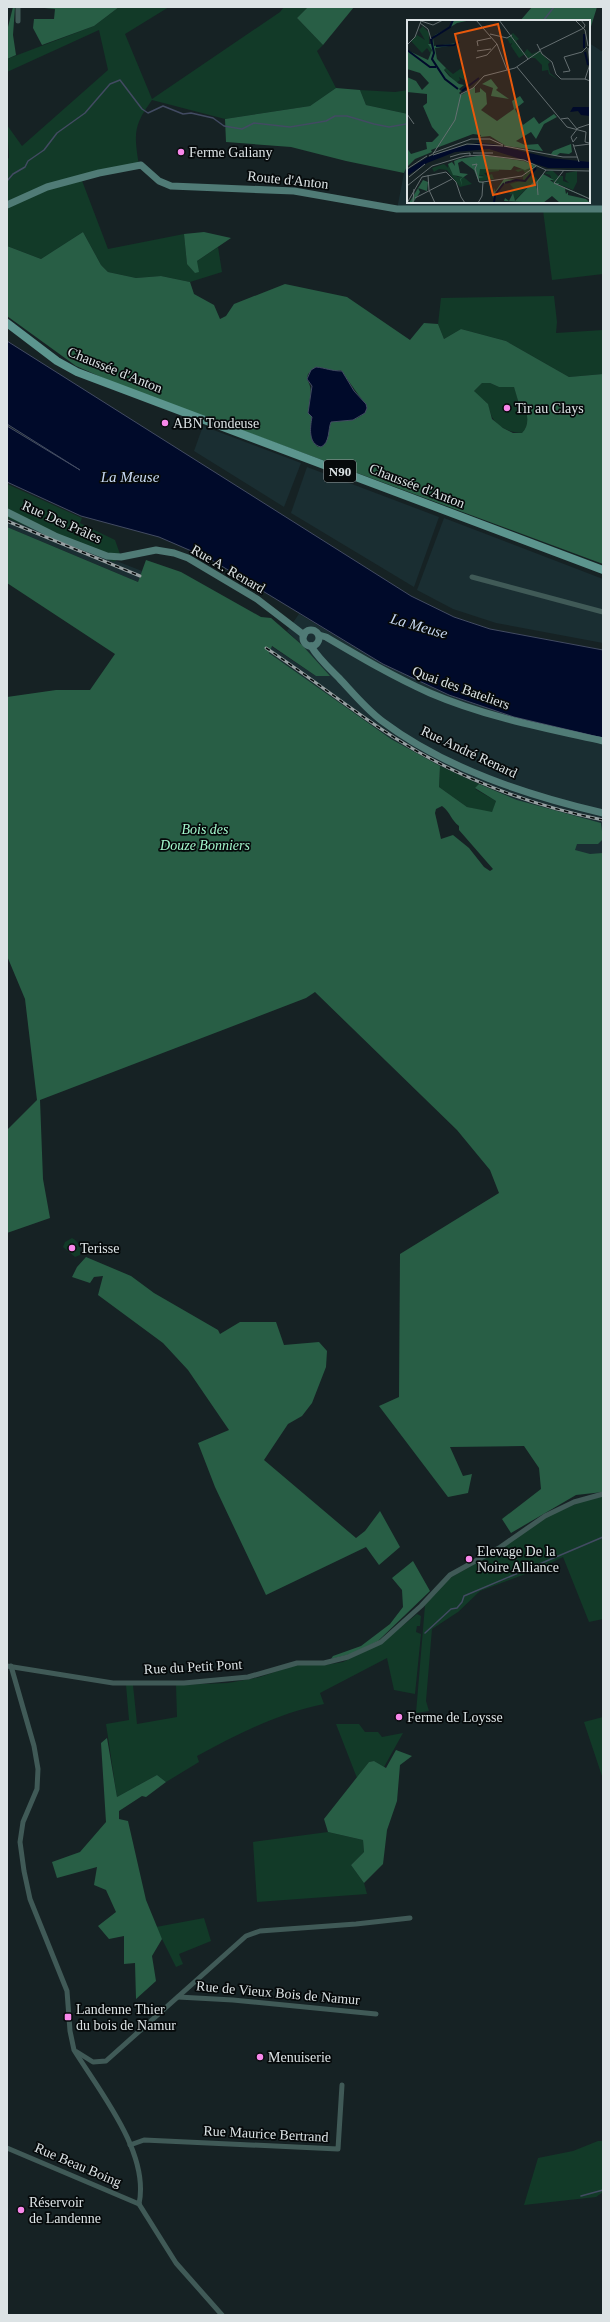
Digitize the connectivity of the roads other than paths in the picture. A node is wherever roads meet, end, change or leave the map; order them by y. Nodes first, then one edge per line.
1 (18, 7) edge
2 (18, 21) dead end
3 (7, 205) edge
4 (603, 209) edge
5 (7, 323) edge
6 (7, 512) edge
7 (107, 556) joint
8 (603, 570) edge
9 (472, 577) dead end
10 (603, 612) edge
11 (304, 635) junction
12 (319, 635) junction
13 (311, 646) junction
14 (603, 741) edge
15 (603, 813) edge
16 (603, 1494) edge
17 (9, 1666) edge
18 (410, 1918) dead end
19 (178, 1997) junction
20 (376, 2014) dead end
21 (74, 2050) junction
22 (342, 2085) dead end
23 (130, 2145) junction
24 (7, 2148) edge
25 (139, 2204) junction
26 (222, 2315) edge

1 - 2 street
3 - 4 street, Route d'Anton
5 - 8 main road, Chaussée d'Anton / N90
6 - 7 street, Rue Des Prâles
7 - 11 street, Rue A. Renard
9 - 10 street
11 - 12 street
11 - 13 street
12 - 13 street
12 - 14 street, Quai des Bateliers
13 - 15 street, Rue André Renard
16 - 17 street, Rue du Petit Pont
17 - 21 street
18 - 19 street, Rue de Vieux Bois de Namur
19 - 20 street, Rue de Vieux Bois de Namur
19 - 21 street, Rue de Vieux Bois de Namur
21 - 23 street
22 - 23 street, Rue Maurice Bertrand
23 - 25 street
24 - 25 street, Rue Beau Boing
25 - 26 street

